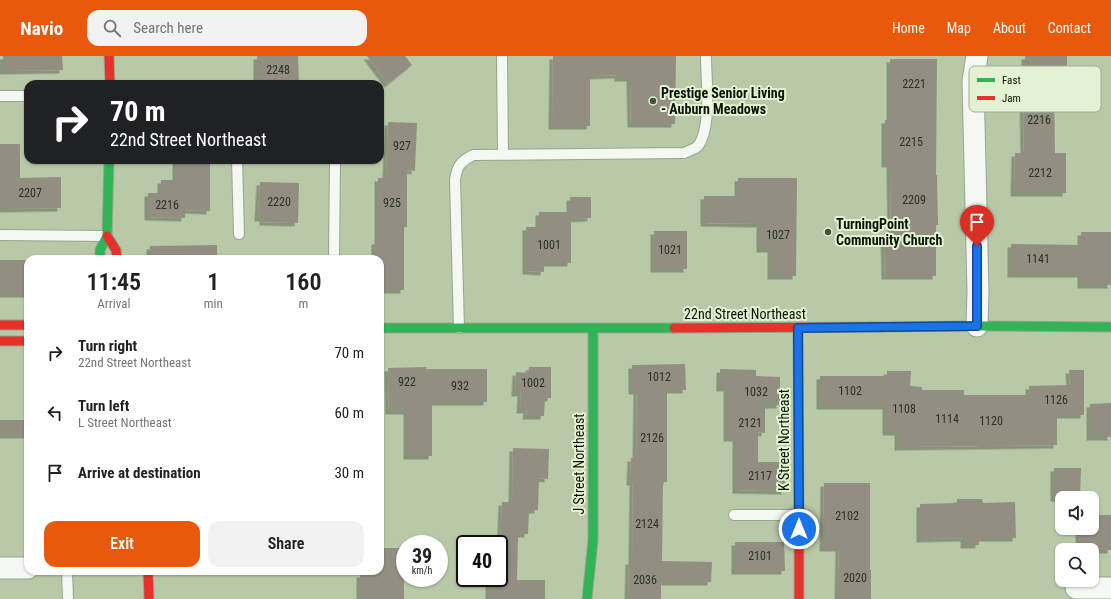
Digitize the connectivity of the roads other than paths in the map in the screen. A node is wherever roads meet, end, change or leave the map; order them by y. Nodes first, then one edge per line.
1 (109, 56) edge
2 (502, 56) edge
3 (706, 56) edge
4 (977, 56) edge
5 (975, 66) edge
6 (110, 80) edge
7 (0, 96) edge
8 (24, 96) edge
9 (974, 112) edge
10 (503, 154) junction
11 (109, 164) edge
12 (237, 164) edge
13 (335, 164) edge
14 (239, 234) dead end
15 (0, 235) edge
16 (107, 236) junction
17 (100, 255) edge
18 (117, 255) edge
19 (334, 255) edge
20 (0, 325) edge
21 (24, 325) edge
22 (977, 326) junction
23 (1111, 327) edge
24 (384, 328) edge
25 (459, 328) junction
26 (593, 328) junction
27 (798, 328) junction
28 (0, 341) edge
29 (24, 341) edge
30 (734, 515) dead end
31 (799, 515) junction
32 (0, 568) edge
33 (24, 568) edge
34 (68, 575) edge
35 (148, 575) edge
36 (1076, 588) dead end
37 (1111, 588) edge
38 (68, 599) edge
39 (149, 599) edge
40 (587, 599) edge
41 (799, 599) edge

1 - 6 street
2 - 10 lane
3 - 10 lane
4 - 5 street
7 - 8 lane
9 - 22 street
10 - 25 lane
11 - 16 street
12 - 14 lane
13 - 19 lane
15 - 16 lane
16 - 17 street
16 - 18 street
20 - 21 street
22 - 23 street, 22nd Street Northeast
22 - 27 street, 22nd Street Northeast
24 - 25 street, 22nd Street Northeast
25 - 26 street, 22nd Street Northeast
26 - 27 street, 22nd Street Northeast
26 - 40 street, J Street Northeast
27 - 31 street, K Street Northeast
28 - 29 street
30 - 31 lane
31 - 41 street, K Street Northeast
32 - 33 street
34 - 38 lane
35 - 39 street
36 - 37 street

